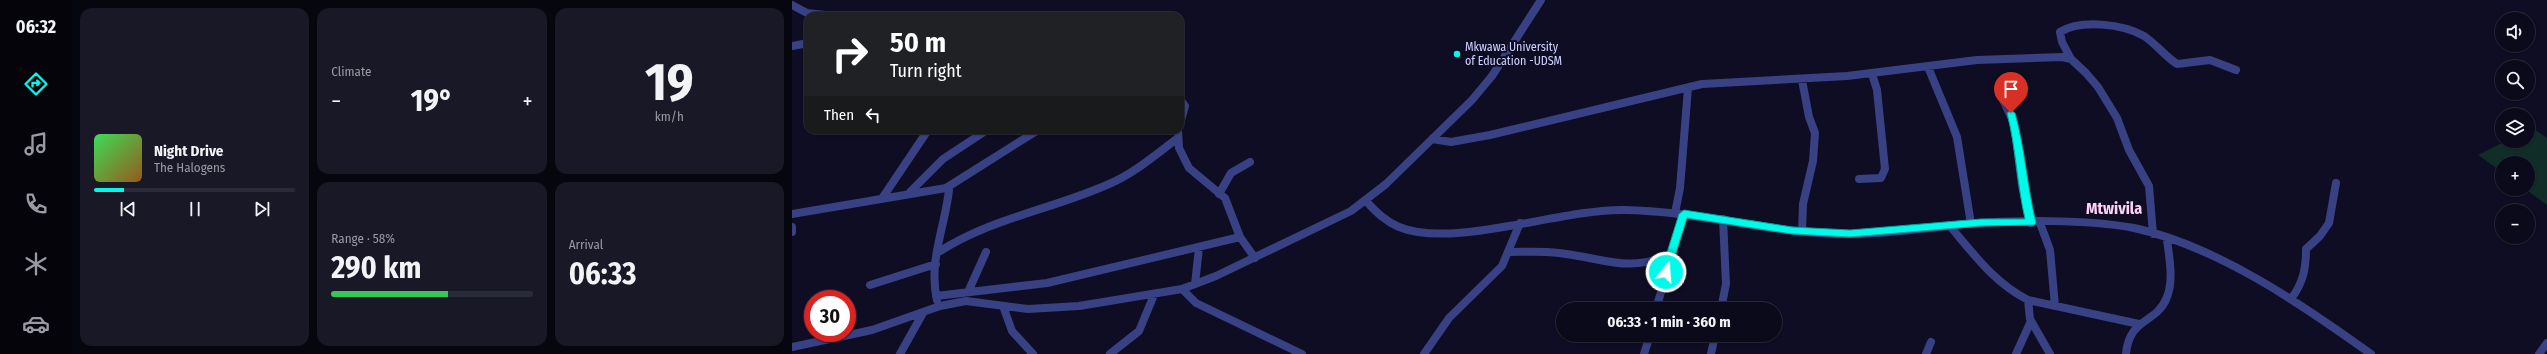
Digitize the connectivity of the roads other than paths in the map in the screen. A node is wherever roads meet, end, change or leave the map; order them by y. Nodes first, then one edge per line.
1 (1541, 0) edge
2 (792, 5) edge
3 (805, 12) edge
4 (804, 44) edge
5 (792, 46) edge
6 (2071, 59) junction
7 (1928, 67) junction
8 (2236, 70) dead end
9 (1872, 74) junction
10 (1802, 80) junction
11 (1688, 88) junction
12 (2002, 98) dead end
13 (925, 134) edge
14 (981, 134) edge
15 (1032, 134) edge
16 (1178, 134) edge
17 (1432, 139) junction
18 (1250, 162) dead end
19 (1859, 180) dead end
20 (2336, 183) dead end
21 (946, 188) junction
22 (910, 192) junction
23 (1218, 194) junction
24 (883, 197) junction
25 (1366, 201) junction
26 (1679, 213) junction
27 (792, 214) edge
28 (1723, 219) junction
29 (1520, 223) junction
30 (2035, 223) junction
31 (1971, 224) junction
32 (1949, 225) junction
33 (792, 227) edge
34 (1802, 231) junction
35 (792, 232) edge
36 (2153, 234) junction
37 (1240, 237) junction
38 (2167, 239) junction
39 (1198, 248) junction
40 (986, 252) dead end
41 (1509, 252) junction
42 (937, 253) junction
43 (1671, 255) junction
44 (1255, 258) junction
45 (936, 264) junction
46 (1195, 284) junction
47 (870, 285) dead end
48 (1182, 289) junction
49 (968, 292) junction
50 (1154, 295) junction
51 (936, 296) junction
52 (2291, 299) junction
53 (2028, 300) junction
54 (1658, 302) edge
55 (1722, 302) edge
56 (940, 306) junction
57 (1003, 306) junction
58 (2055, 306) junction
59 (923, 313) junction
60 (2031, 321) junction
61 (2139, 324) junction
62 (1648, 342) edge
63 (1714, 342) edge
64 (1931, 342) dead end
65 (2547, 343) edge
66 (792, 347) edge
67 (900, 354) edge
68 (1033, 354) edge
69 (1110, 354) edge
70 (1302, 354) edge
71 (1424, 354) edge
72 (1644, 354) edge
73 (1711, 354) edge
74 (1926, 354) edge
75 (2016, 354) edge
76 (2050, 354) edge
77 (2126, 354) edge
78 (2371, 354) edge
79 (2539, 354) edge

1 - 17 street
2 - 3 street
4 - 5 street
6 - 7 street
6 - 8 street
6 - 36 street
7 - 9 street
7 - 31 street
9 - 10 street
9 - 19 street
10 - 11 street
10 - 34 street
11 - 17 street
11 - 26 street
12 - 30 street
13 - 24 street
14 - 22 street
15 - 21 street
16 - 23 street
16 - 42 street
17 - 25 street
18 - 23 street
20 - 52 street
21 - 22 street
21 - 42 street
22 - 24 street
23 - 37 street
24 - 27 street
25 - 29 street
25 - 44 street
26 - 28 street
26 - 29 street
26 - 43 street
28 - 34 street
28 - 55 street
29 - 41 street
30 - 31 street
30 - 36 street
30 - 58 street
31 - 32 street
32 - 34 street
32 - 53 street
33 - 35 street
36 - 38 street
37 - 39 street
37 - 44 street
38 - 52 street
38 - 61 street
39 - 46 street
39 - 49 street
40 - 49 street
41 - 43 street
41 - 71 street
42 - 45 street
43 - 54 street
44 - 46 street
45 - 47 street
45 - 51 street
46 - 48 street
48 - 50 street
48 - 70 street
49 - 51 street
50 - 57 street
50 - 69 street
51 - 56 street
52 - 78 street
53 - 58 street
53 - 60 street
56 - 57 street
56 - 59 street
57 - 68 street
58 - 61 street
59 - 66 street
59 - 67 street
60 - 75 street
60 - 76 street
61 - 77 street
62 - 72 street
63 - 73 street
64 - 74 street
65 - 79 street

